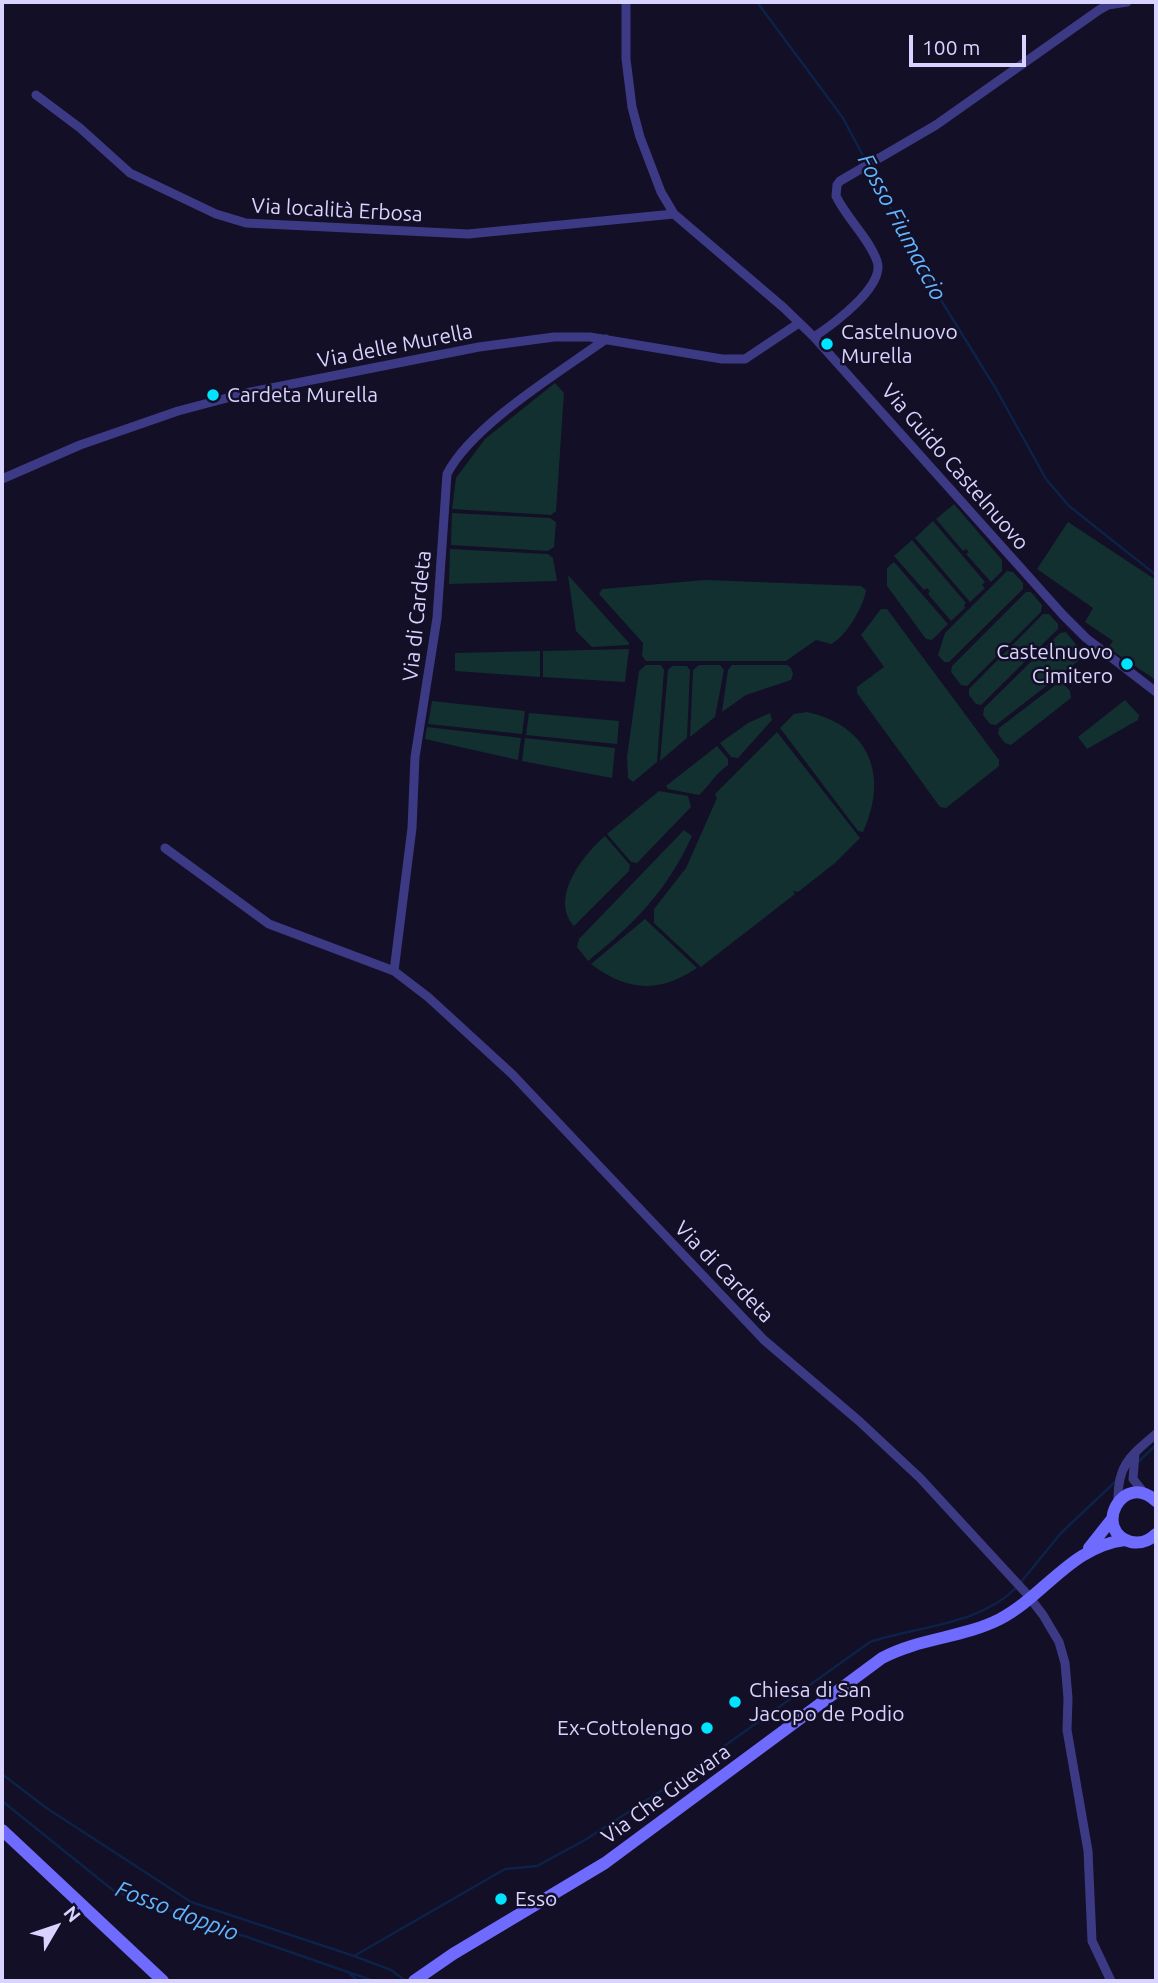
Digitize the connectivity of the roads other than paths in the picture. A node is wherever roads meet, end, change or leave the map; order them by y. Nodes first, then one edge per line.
1 (626, 2) edge
2 (1127, 2) edge
3 (36, 95) dead end
4 (674, 214) junction
5 (799, 323) junction
6 (814, 337) junction
7 (606, 339) junction
8 (2, 479) edge
9 (1156, 692) edge
10 (165, 848) dead end
11 (394, 971) junction
12 (1156, 1433) edge
13 (1135, 1451) junction
14 (1152, 1496) edge
15 (1118, 1502) junction
16 (1112, 1518) junction
17 (1156, 1534) edge
18 (1125, 1539) junction
19 (1082, 1555) junction
20 (1023, 1589) junction
21 (2, 1830) edge
22 (417, 1979) edge
23 (163, 1981) edge
24 (1111, 1981) edge

1 - 4 street, Via Guido Castelnuovo
2 - 6 street
3 - 4 street, Via località Erbosa
4 - 5 street, Via Guido Castelnuovo
5 - 6 street, Via Guido Castelnuovo
5 - 7 street, Via delle Murella
6 - 9 street, Via Guido Castelnuovo
7 - 8 street, Via delle Murella
7 - 11 street, Via di Cardeta
10 - 11 street, Via di Cardeta
11 - 20 street, Via di Cardeta
12 - 13 street
13 - 14 street
13 - 15 street
14 - 15 main road
15 - 16 main road, Via Che Guevara
16 - 18 main road
16 - 19 main road, Via Che Guevara
17 - 18 main road, Via Che Guevara
18 - 19 main road, Via Che Guevara
19 - 20 main road, Via Che Guevara
20 - 22 main road, Via Che Guevara
20 - 24 street, Via di Cardeta
21 - 23 main road

